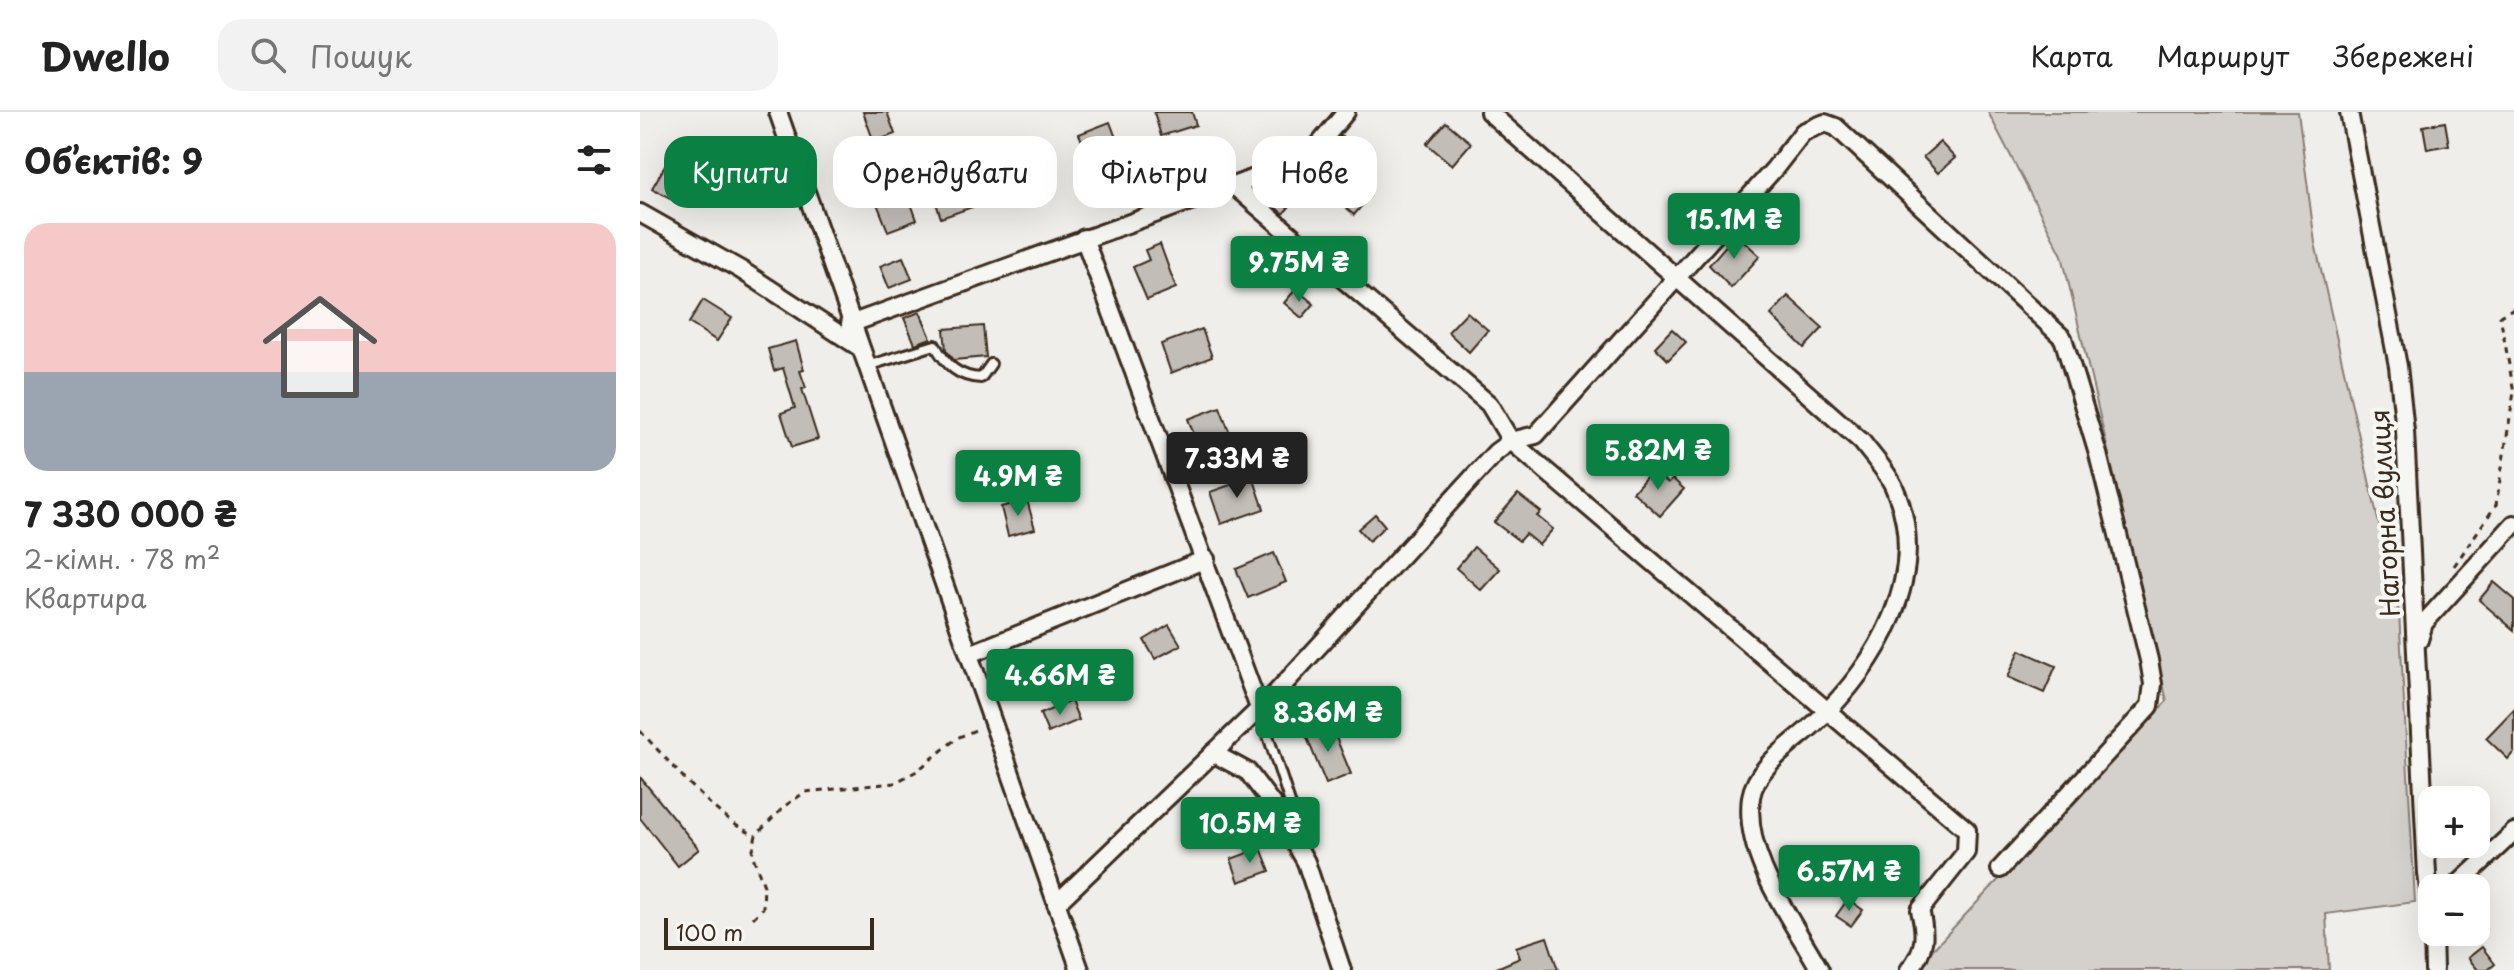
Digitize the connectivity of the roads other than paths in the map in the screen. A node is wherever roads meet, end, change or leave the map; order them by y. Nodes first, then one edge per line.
1 (778, 112) edge
2 (1346, 112) edge
3 (1489, 112) edge
4 (2349, 112) edge
5 (1236, 187) edge
6 (1236, 188) edge
7 (1173, 208) edge
8 (640, 213) edge
9 (1084, 238) junction
10 (1676, 280) junction
11 (850, 324) junction
12 (859, 347) junction
13 (991, 364) dead end
14 (866, 366) junction
15 (1511, 441) junction
16 (2514, 524) edge
17 (1206, 559) junction
18 (2416, 653) junction
19 (970, 654) junction
20 (1259, 708) junction
21 (1829, 710) junction
22 (1213, 753) junction
23 (1291, 806) dead end
24 (2514, 832) edge
25 (2000, 869) dead end
26 (2430, 874) edge
27 (2469, 874) edge
28 (1056, 904) junction
29 (2433, 946) edge
30 (1080, 970) edge
31 (1342, 970) edge
32 (1820, 970) edge
33 (1909, 970) edge
34 (2434, 970) edge

1 - 11 street
2 - 5 street
3 - 10 street
4 - 18 street, Нагорна вулиця
6 - 15 street
7 - 9 street
8 - 12 street
9 - 11 street
9 - 17 street
10 - 15 street
10 - 21 street
10 - 25 street
11 - 12 street
12 - 14 street
13 - 14 lane
14 - 19 street
15 - 20 street
15 - 21 street
16 - 18 street
17 - 19 street
17 - 20 street
18 - 26 street, Нагорна вулиця
19 - 28 street
20 - 22 street
20 - 23 lane
21 - 32 street
21 - 33 street
22 - 28 street
22 - 31 street
24 - 27 street
28 - 30 street
29 - 34 street

